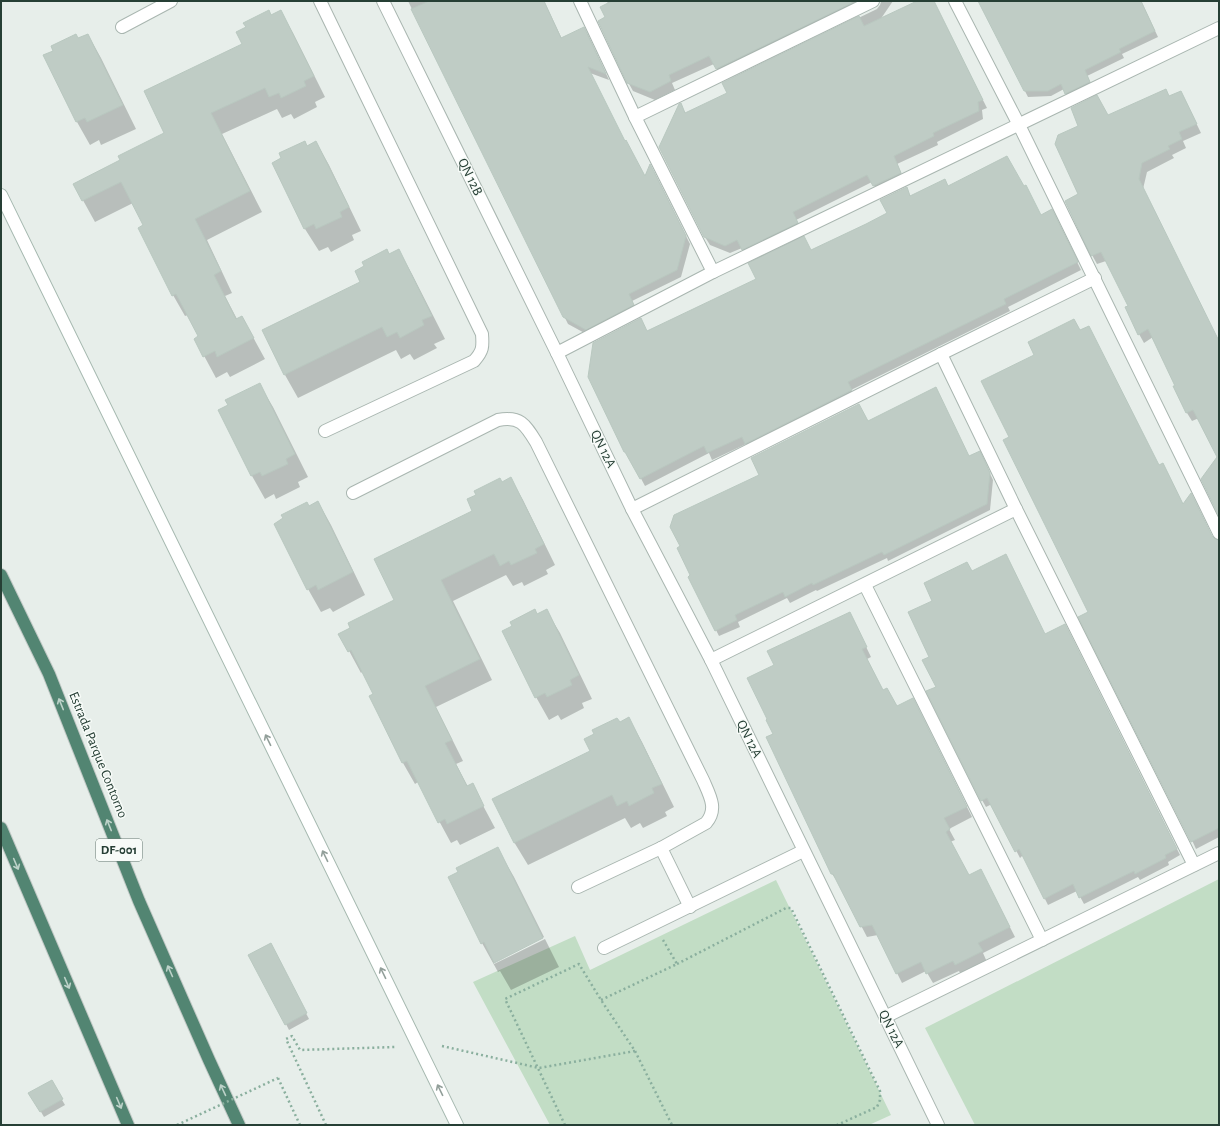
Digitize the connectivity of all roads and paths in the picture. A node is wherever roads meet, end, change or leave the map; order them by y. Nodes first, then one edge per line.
1 (171, 1) edge
2 (320, 1) edge
3 (383, 1) edge
4 (580, 1) edge
5 (873, 1) edge
6 (955, 1) edge
7 (122, 27) dead end
8 (1219, 28) edge
9 (635, 117) junction
10 (1019, 125) junction
11 (1, 195) edge
12 (713, 272) junction
13 (1095, 278) junction
14 (557, 353) junction
15 (941, 354) junction
16 (325, 431) dead end
17 (353, 493) dead end
18 (632, 509) junction
19 (1016, 509) junction
20 (1219, 534) edge
21 (1, 575) edge
22 (865, 584) junction
23 (711, 660) junction
24 (1, 828) edge
25 (661, 848) junction
26 (803, 851) junction
27 (1219, 854) edge
28 (1194, 865) junction
29 (578, 887) dead end
30 (690, 907) junction
31 (654, 924) junction
32 (1042, 940) junction
33 (604, 948) dead end
34 (676, 964) junction
35 (601, 1000) junction
36 (885, 1017) junction
37 (128, 1125) edge
38 (177, 1125) edge
39 (239, 1125) edge
40 (300, 1125) edge
41 (457, 1125) edge
42 (565, 1125) edge
43 (672, 1125) edge
44 (837, 1125) edge
45 (938, 1125) edge

1 - 7 street
2 - 16 street
3 - 14 street, QN 12B
4 - 9 street
5 - 9 street
6 - 10 street
8 - 10 street
9 - 12 street
10 - 12 street
10 - 13 street
41 -> 11 street
12 - 14 street
13 - 15 street
13 - 20 street
14 - 18 street, QN 12A
15 - 18 street
15 - 19 street
17 - 25 street
18 - 23 street, QN 12A
19 - 22 street
19 - 28 street
39 -> 21 highway, Estrada Parque Contorno / DF-001
22 - 23 street
22 - 32 street
23 - 26 street, QN 12A
24 -> 37 highway
25 - 29 street
25 - 30 street
26 - 30 street
26 - 36 street, QN 12A
27 - 28 street
28 - 32 street
30 - 31 street
31 - 33 street
31 - 34 path
32 - 36 street
34 - 35 path
34 - 44 path
35 - 42 path
35 - 43 path
36 - 45 street, QN 12A
38 - 40 path, bridge

